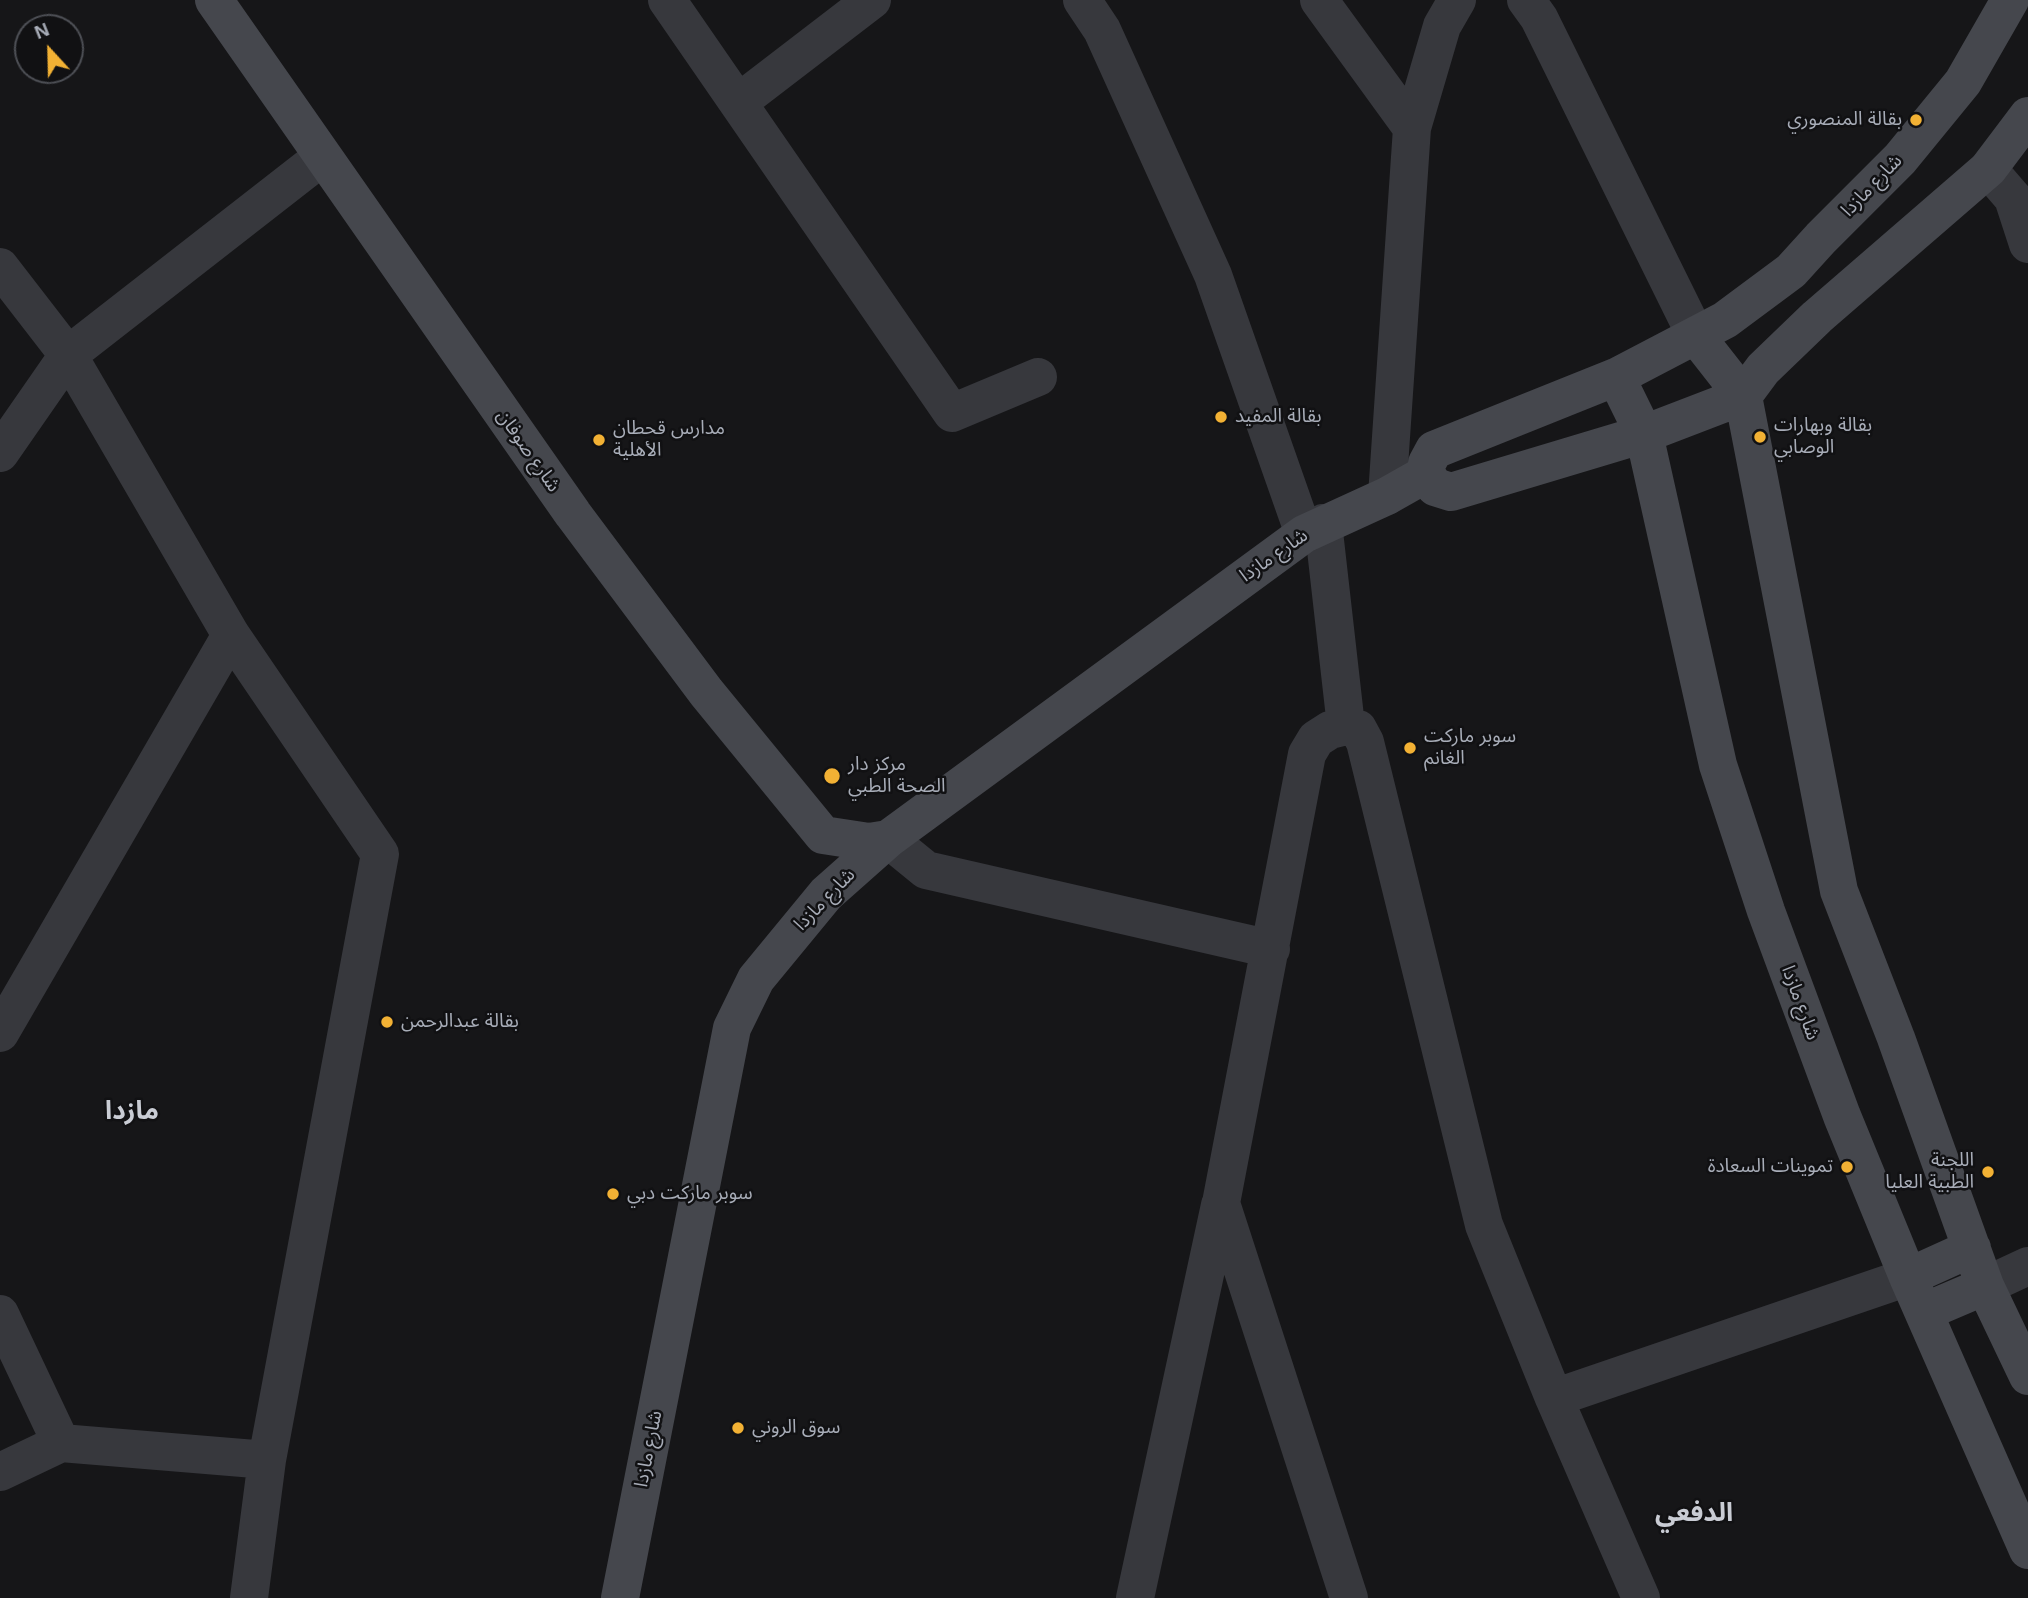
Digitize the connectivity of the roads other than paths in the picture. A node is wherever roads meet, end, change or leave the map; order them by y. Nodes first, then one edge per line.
1 (214, 0) edge
2 (667, 0) edge
3 (872, 0) edge
4 (1082, 0) edge
5 (1319, 0) edge
6 (1506, 0) edge
7 (2010, 0) edge
8 (1449, 9) edge
9 (1533, 9) edge
10 (738, 102) junction
11 (2028, 116) edge
12 (1412, 128) junction
13 (322, 157) junction
14 (1988, 169) junction
15 (2028, 244) edge
16 (0, 267) edge
17 (1696, 336) junction
18 (68, 355) junction
19 (1038, 377) dead end
20 (1616, 377) junction
21 (1742, 396) junction
22 (1644, 433) junction
23 (0, 453) edge
24 (1438, 483) junction
25 (1387, 496) junction
26 (1314, 528) junction
27 (231, 635) junction
28 (1346, 726) junction
29 (823, 835) junction
30 (888, 839) junction
31 (826, 894) junction
32 (1271, 949) junction
33 (0, 1033) edge
34 (1221, 1203) junction
35 (1972, 1248) junction
36 (2028, 1266) edge
37 (1908, 1277) junction
38 (1986, 1286) junction
39 (1924, 1312) junction
40 (0, 1314) edge
41 (2028, 1376) edge
42 (1554, 1398) junction
43 (61, 1443) junction
44 (267, 1460) junction
45 (0, 1472) edge
46 (2028, 1550) edge
47 (248, 1598) edge
48 (620, 1598) edge
49 (1135, 1598) edge
50 (1349, 1598) edge
51 (1641, 1598) edge

1 - 13 street, شارع صوفان
2 - 10 street
3 - 10 street
4 - 26 street
5 - 12 street
6 - 9 street
7 - 17 street, شارع مازدا
8 - 12 street
9 - 17 street
10 - 19 street
11 - 14 street
12 - 25 street
13 - 18 street
13 - 29 street, شارع صوفان
14 - 15 street
14 - 21 street
16 - 18 street
17 - 20 street, شارع مازدا
17 - 21 street
18 - 23 street
18 - 27 street
20 - 22 street
20 - 24 street, شارع مازدا
21 - 22 street, شارع مازدا
21 - 35 street
22 - 24 street, شارع مازدا
22 - 37 street, شارع مازدا
24 - 25 street, شارع مازدا
25 - 26 street, شارع مازدا
26 - 28 street
26 - 30 street, شارع مازدا
27 - 33 street
27 - 44 street
28 - 32 street
28 - 42 street
29 - 30 street
29 - 31 street
30 - 31 street, شارع مازدا
30 - 32 street
31 - 48 street, شارع مازدا
32 - 34 street
34 - 49 street
34 - 50 street
35 - 37 street
35 - 38 street
36 - 38 street
37 - 39 street, شارع مازدا
37 - 42 street
38 - 39 street
38 - 41 street
39 - 46 street, شارع مازدا
40 - 43 street
42 - 51 street
43 - 44 street
43 - 45 street
44 - 47 street

